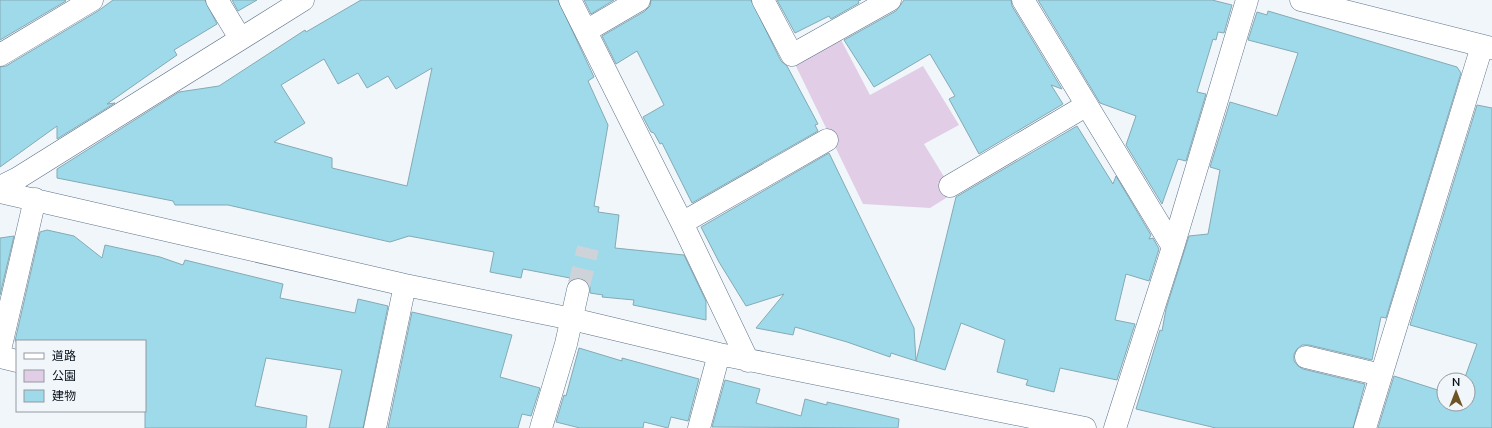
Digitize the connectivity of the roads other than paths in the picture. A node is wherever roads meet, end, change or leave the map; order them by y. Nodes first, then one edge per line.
1 (92, 0) edge
2 (217, 0) edge
3 (303, 0) edge
4 (570, 0) edge
5 (639, 0) edge
6 (763, 0) edge
7 (890, 0) edge
8 (1023, 0) edge
9 (1247, 0) edge
10 (1301, 0) edge
11 (586, 31) junction
12 (240, 38) junction
13 (1487, 47) edge
14 (0, 55) edge
15 (1087, 105) junction
16 (827, 140) dead end
17 (950, 186) dead end
18 (0, 187) edge
19 (0, 192) edge
20 (35, 199) junction
21 (682, 223) junction
22 (1173, 247) junction
23 (406, 285) junction
24 (578, 290) tunnel mouth
25 (572, 319) junction
26 (0, 350) edge
27 (719, 354) junction
28 (0, 357) edge
29 (1306, 357) dead end
30 (16, 361) edge
31 (748, 361) junction
32 (1381, 375) junction
33 (375, 428) edge
34 (541, 428) edge
35 (699, 428) edge
36 (1085, 428) edge
37 (1115, 428) edge
38 (1365, 428) edge

1 - 14 street
2 - 12 street
3 - 12 street
4 - 11 street
5 - 11 street
6 - 7 street
8 - 15 street
9 - 22 street
10 - 13 street
11 - 21 street
12 - 18 street
13 - 32 street
15 - 17 street
15 - 22 street
16 - 21 street
19 - 20 street
20 - 23 street
20 - 26 street
21 - 31 street
22 - 37 street
23 - 25 street
23 - 33 street
24 - 25 street
25 - 27 street
25 - 34 street
27 - 31 street
27 - 35 street
28 - 30 street
29 - 32 street
31 - 36 street
32 - 38 street

